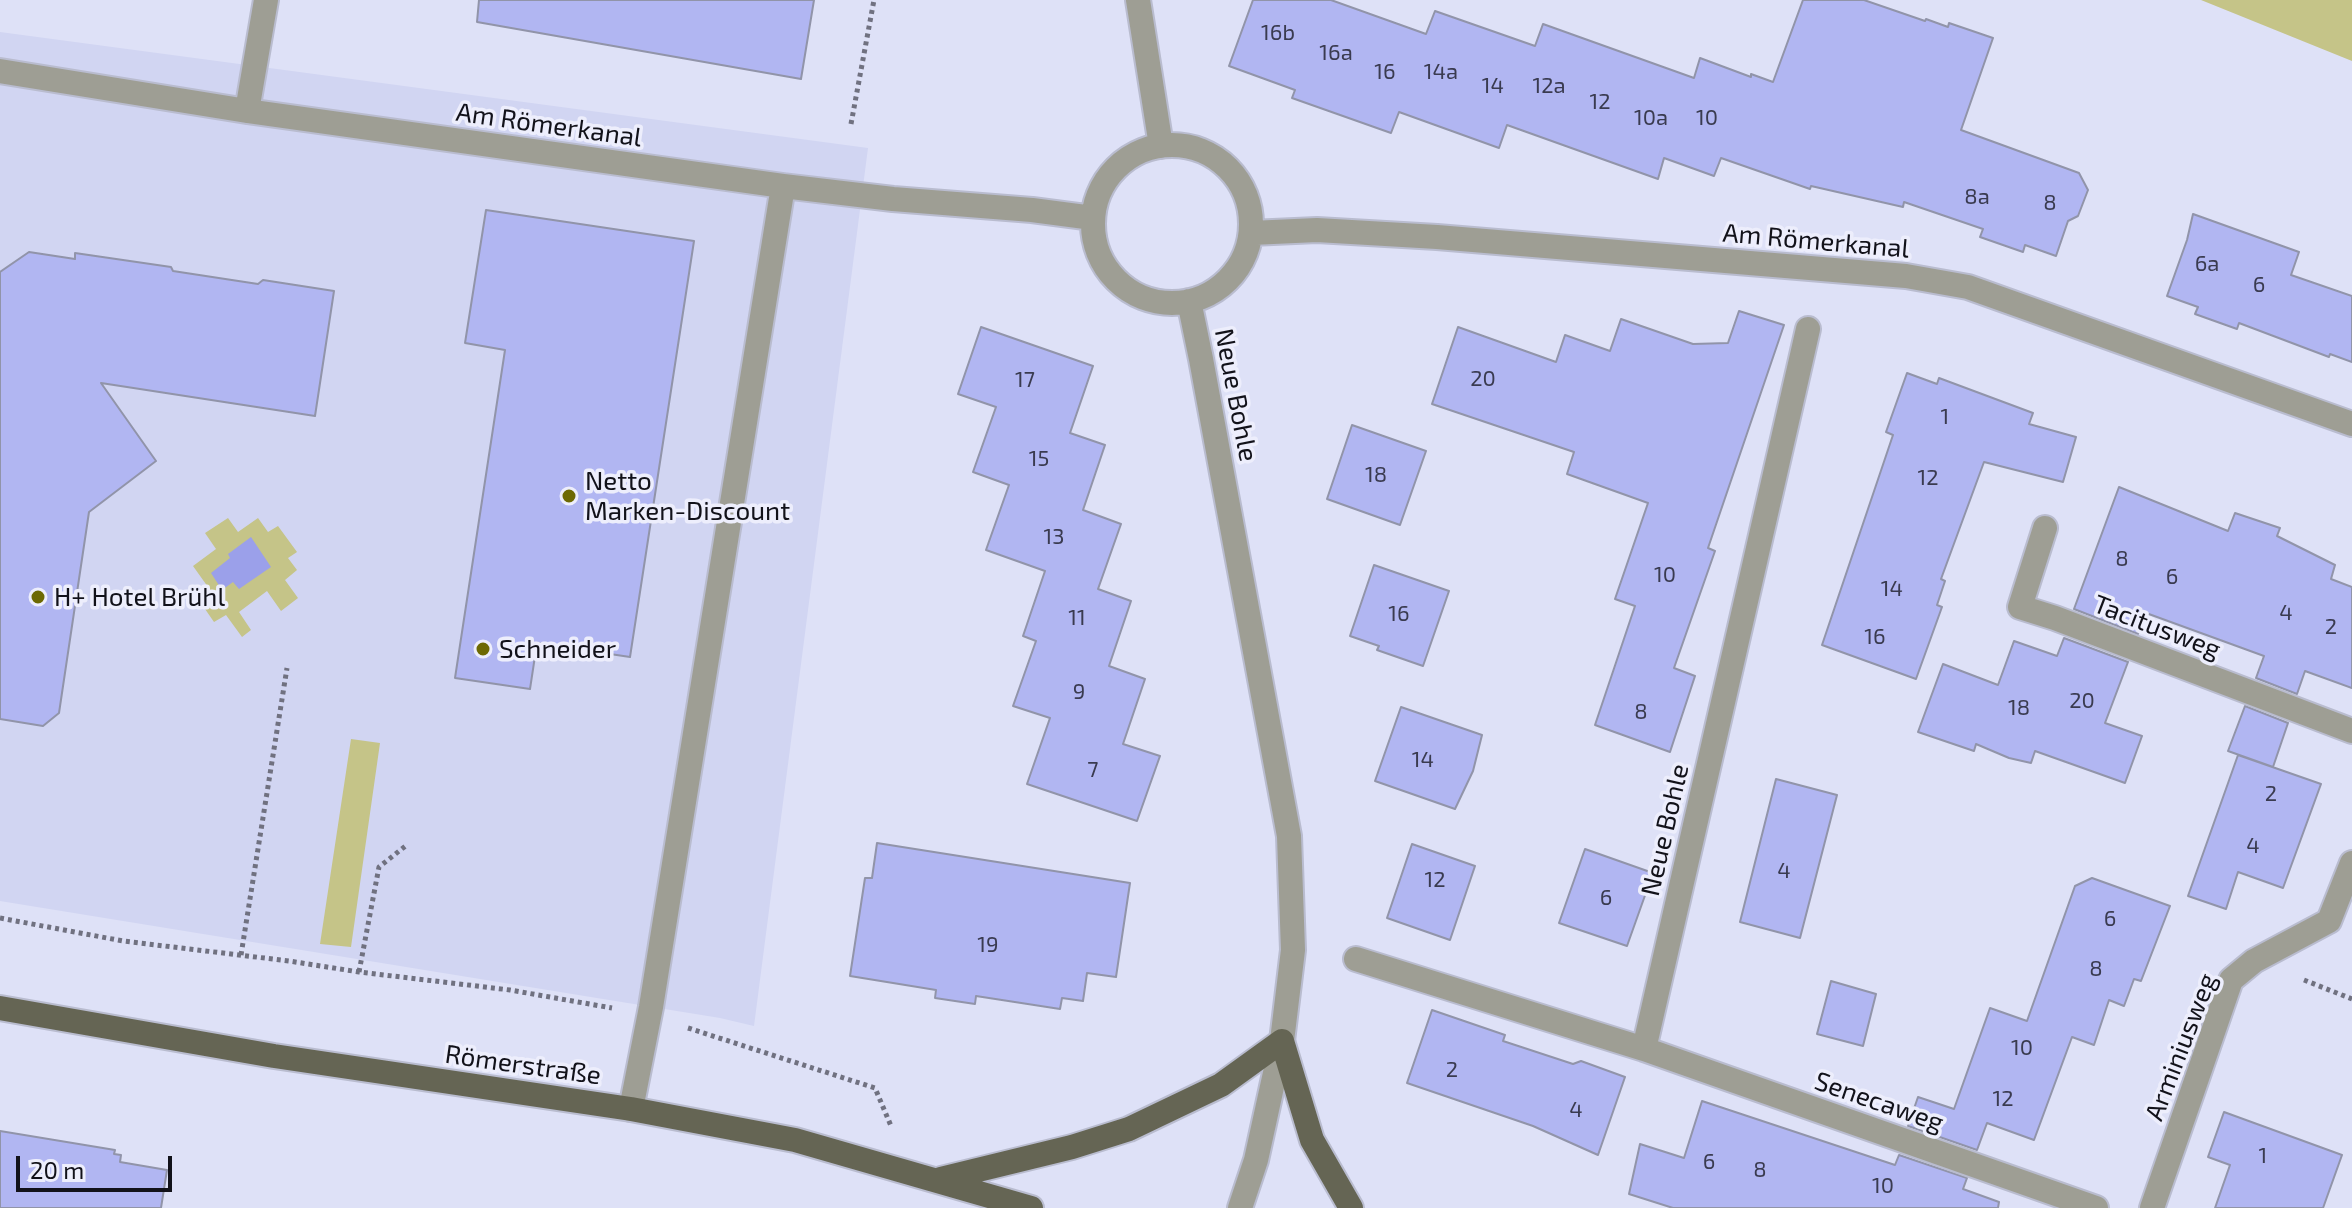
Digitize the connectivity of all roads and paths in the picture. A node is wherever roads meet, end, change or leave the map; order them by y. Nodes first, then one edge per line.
1 (266, 0) edge
2 (874, 0) edge
3 (1138, 0) edge
4 (0, 71) edge
5 (247, 111) junction
6 (851, 124) dead end
7 (1161, 146) junction
8 (783, 186) junction
9 (1093, 218) junction
10 (1251, 233) junction
11 (1189, 301) junction
12 (1808, 329) dead end
13 (2352, 424) edge
14 (2045, 528) dead end
15 (287, 668) dead end
16 (2352, 731) edge
17 (408, 844) dead end
18 (2352, 863) edge
19 (0, 918) edge
20 (241, 955) junction
21 (1356, 959) dead end
22 (359, 972) junction
23 (0, 1008) edge
24 (648, 1015) junction
25 (1282, 1041) junction
26 (1644, 1049) junction
27 (631, 1109) junction
28 (910, 1171) junction
29 (938, 1180) junction
30 (967, 1208) edge
31 (1031, 1208) edge
32 (1240, 1208) edge
33 (1351, 1208) edge
34 (2096, 1208) edge
35 (2152, 1208) edge

1 - 5 street
2 - 6 path
3 - 7 street
4 - 5 street, Am Römerkanal
5 - 8 street, Am Römerkanal
7 - 9 street, Neue Bohle
7 - 10 street
8 - 9 street, Am Römerkanal
8 - 24 street
9 - 11 street, Neue Bohle
10 - 11 street, Neue Bohle
10 - 13 street, Am Römerkanal
11 - 25 street, Neue Bohle
12 - 26 street, Neue Bohle
14 - 16 street, Tacitusweg
15 - 20 path
17 - 22 path
18 - 35 street, Arminiusweg
19 - 20 path
20 - 22 path
21 - 26 street
22 - 24 path
23 - 27 main road, Römerstraße
24 - 27 street
24 - 28 path
25 - 29 main road
25 - 32 street, Neue Bohle
25 - 33 main road
26 - 34 street, Senecaweg
27 - 28 main road, Römerstraße
28 - 29 main road, Römerstraße
29 - 30 main road
29 - 31 main road, Römerstraße

